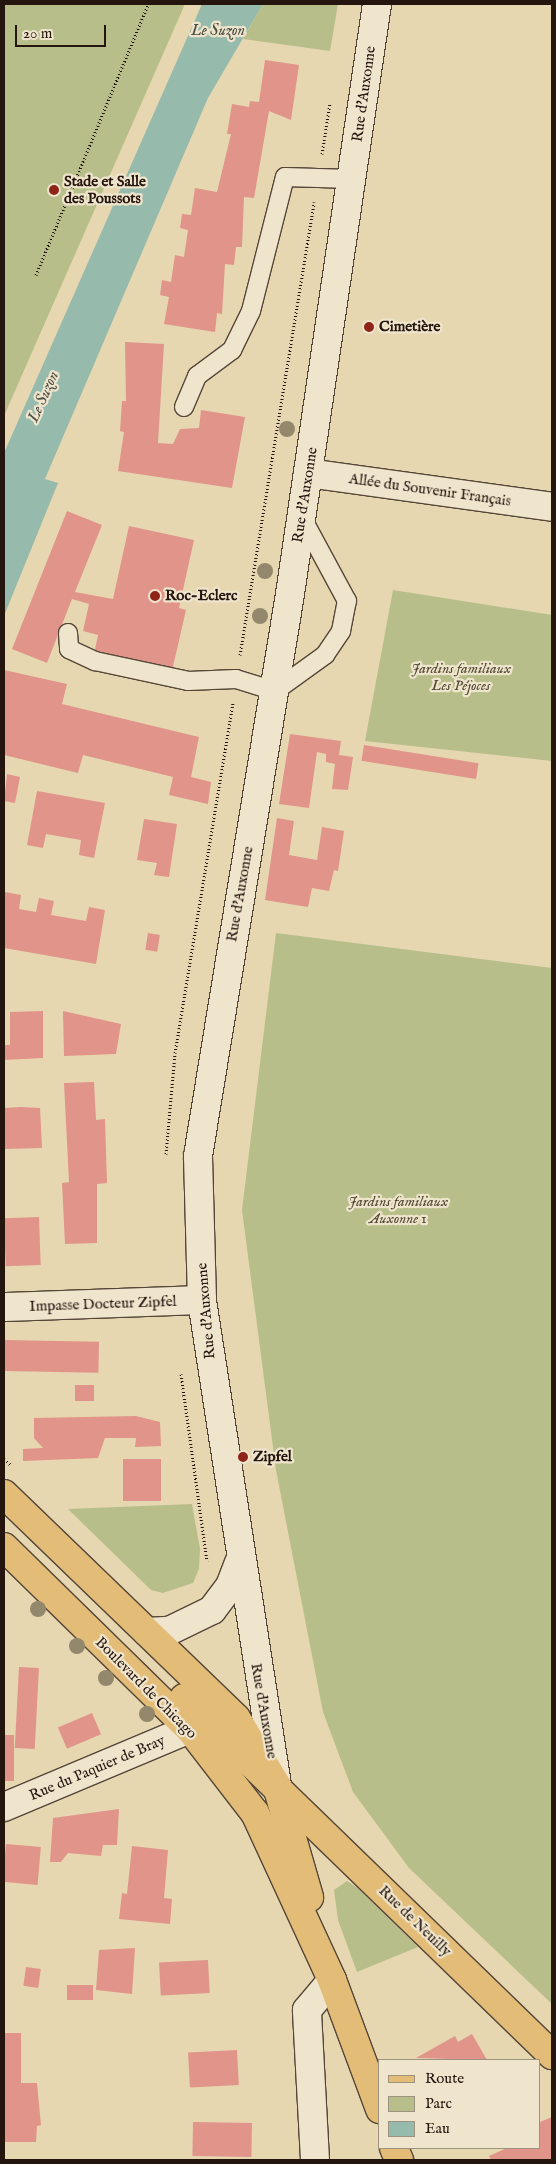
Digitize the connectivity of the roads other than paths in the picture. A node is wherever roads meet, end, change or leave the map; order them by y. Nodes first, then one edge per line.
1 (377, 4) edge
2 (351, 179) junction
3 (184, 407) dead end
4 (308, 473) junction
5 (552, 507) edge
6 (301, 516) junction
7 (68, 633) dead end
8 (275, 691) junction
9 (202, 1300) junction
10 (4, 1306) edge
11 (4, 1494) edge
12 (4, 1547) edge
13 (239, 1562) junction
14 (81, 1623) junction
15 (147, 1632) junction
16 (190, 1729) junction
17 (277, 1786) junction
18 (4, 1807) edge
19 (332, 1980) junction
20 (552, 2055) edge
21 (378, 2103) edge
22 (314, 2160) edge

1 - 2 main road, Rue d'Auxonne
2 - 3 lane
2 - 4 main road, Rue d'Auxonne
4 - 5 main road, Allée du Souvenir Français
4 - 6 main road, Rue d'Auxonne
6 - 8 main road, Rue d'Auxonne
6 - 8 lane
7 - 8 lane
8 - 9 main road, Rue d'Auxonne
9 - 10 main road, Impasse Docteur Zipfel
9 - 13 main road, Rue d'Auxonne
11 - 15 main road
12 - 14 main road, Boulevard de Chicago
13 - 15 main road
13 - 17 main road, Rue d'Auxonne
14 - 16 main road, Boulevard de Chicago
14 - 17 main road
15 - 17 main road
16 - 18 main road, Rue du Paquier de Bray
16 - 19 main road, Boulevard de Chicago
17 - 19 main road
17 - 20 main road, Rue de Neuilly
19 - 21 main road
19 - 22 main road

